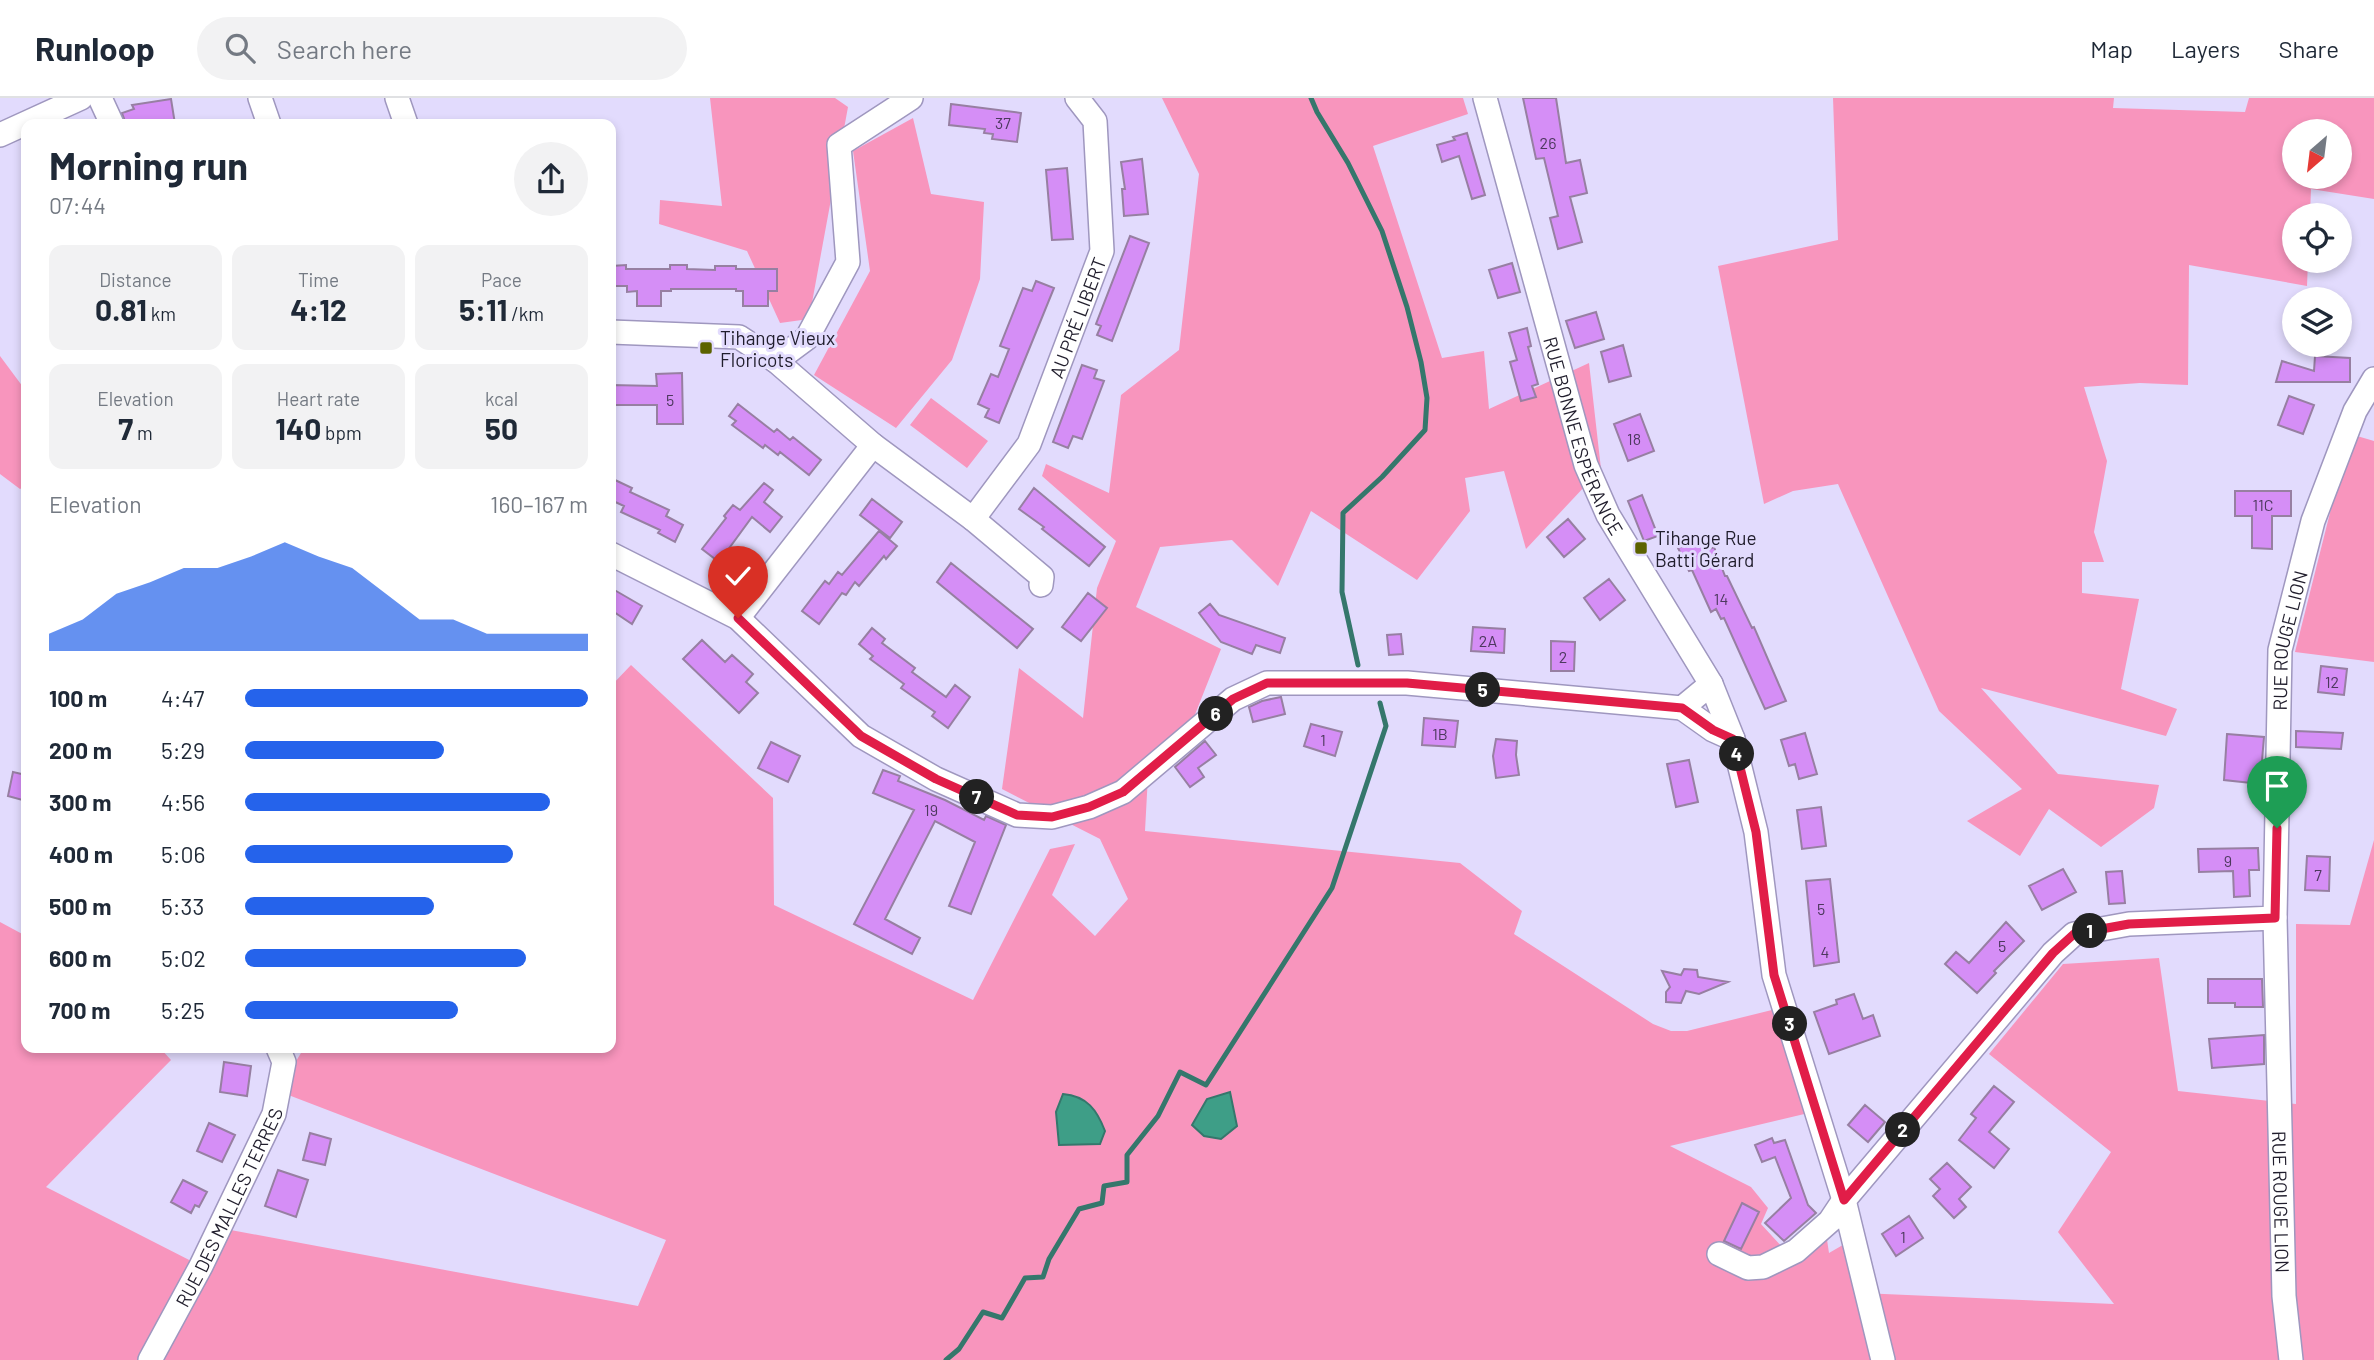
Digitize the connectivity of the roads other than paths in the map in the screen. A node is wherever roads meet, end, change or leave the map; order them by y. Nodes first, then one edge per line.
1 (81, 98) edge
2 (100, 98) edge
3 (260, 98) edge
4 (397, 98) edge
5 (911, 98) edge
6 (1077, 98) edge
7 (1485, 98) edge
8 (35, 119) edge
9 (110, 119) edge
10 (267, 119) edge
11 (404, 119) edge
12 (21, 125) edge
13 (0, 135) edge
14 (616, 332) edge
15 (776, 361) junction
16 (2374, 379) edge
17 (873, 445) junction
18 (973, 519) junction
19 (616, 557) edge
20 (1041, 585) dead end
21 (738, 618) junction
22 (1711, 684) junction
23 (1682, 708) junction
24 (1733, 739) junction
25 (2275, 918) junction
26 (280, 1053) edge
27 (1844, 1200) junction
28 (1719, 1254) dead end
29 (150, 1360) edge
30 (1883, 1360) edge
31 (2291, 1360) edge

1 - 8 street
2 - 9 street
3 - 10 street
4 - 11 street
5 - 15 street
6 - 18 street, AU PRÉ LIBERT
7 - 22 street, RUE BONNE ESPÉRANCE
12 - 13 street
14 - 15 street
15 - 17 street
16 - 25 street, RUE ROUGE LION
17 - 18 street
17 - 21 street
18 - 20 street
19 - 21 street
21 - 23 street
22 - 23 street
22 - 24 street, RUE BONNE ESPÉRANCE
23 - 24 street
24 - 27 street, RUE BONNE ESPÉRANCE
25 - 27 street
25 - 31 street, RUE ROUGE LION
26 - 29 street, RUE DES MALLES TERRES
27 - 28 street
27 - 30 street, RUE BONNE ESPÉRANCE

